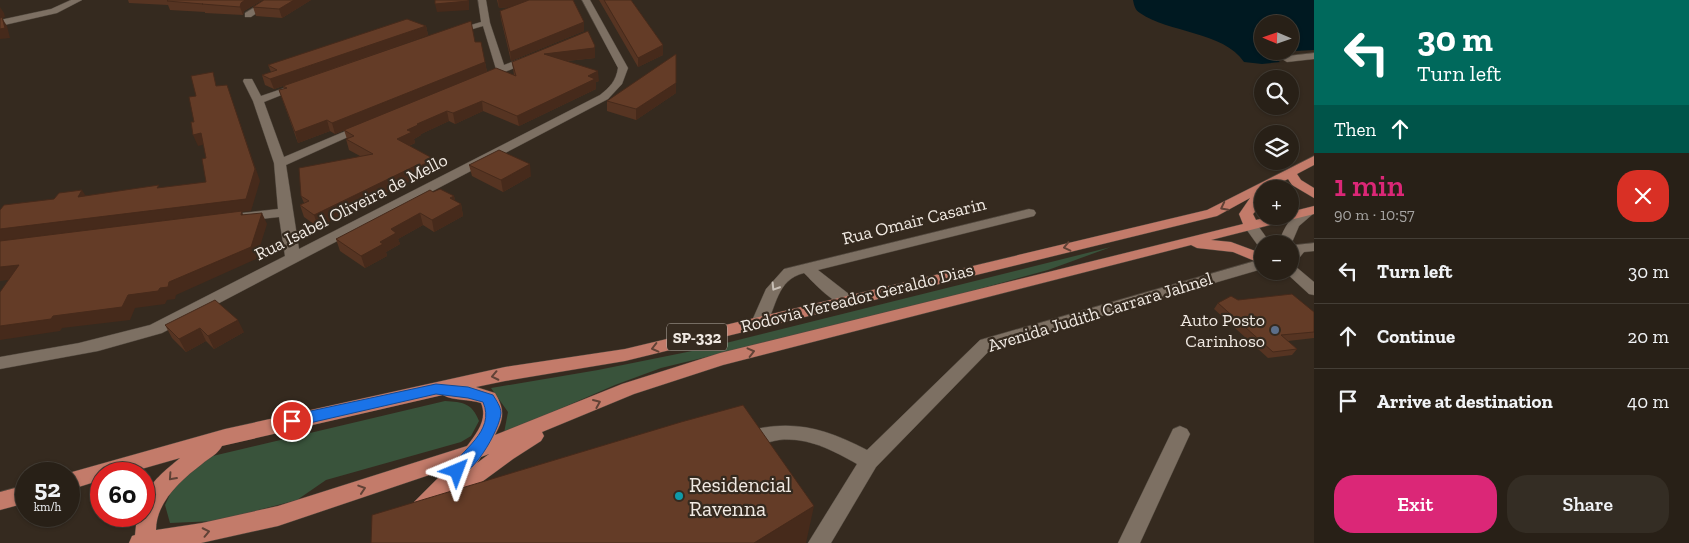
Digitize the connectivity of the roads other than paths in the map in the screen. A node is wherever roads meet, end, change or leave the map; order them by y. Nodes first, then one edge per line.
1 (78, 0) edge
2 (272, 0) edge
3 (482, 0) edge
4 (586, 0) edge
5 (248, 15) dead end
6 (486, 22) junction
7 (0, 23) edge
8 (439, 37) edge
9 (538, 55) edge
10 (1314, 56) edge
11 (1299, 58) edge
12 (501, 70) junction
13 (248, 82) dead end
14 (312, 82) edge
15 (473, 82) edge
16 (258, 101) junction
17 (372, 124) edge
18 (1314, 160) edge
19 (280, 163) junction
20 (1290, 172) junction
21 (1275, 180) edge
22 (1254, 191) edge
23 (1314, 194) edge
24 (1254, 204) edge
25 (1311, 211) edge
26 (285, 212) junction
27 (1030, 213) dead end
28 (226, 220) edge
29 (1251, 226) junction
30 (1258, 235) edge
31 (1289, 235) edge
32 (1178, 243) junction
33 (1314, 247) edge
34 (1299, 249) edge
35 (1254, 255) edge
36 (293, 258) junction
37 (1254, 266) edge
38 (807, 268) junction
39 (1299, 277) edge
40 (1314, 290) edge
41 (848, 302) junction
42 (759, 322) junction
43 (0, 363) edge
44 (436, 389) junction
45 (567, 415) junction
46 (1180, 434) dead end
47 (225, 437) junction
48 (728, 444) edge
49 (476, 451) junction
50 (869, 461) junction
51 (80, 478) edge
52 (15, 497) edge
53 (0, 501) edge
54 (394, 538) edge
55 (140, 543) edge
56 (146, 543) edge
57 (819, 543) edge
58 (1129, 543) edge

1 - 7 street
2 - 5 street
3 - 6 street
4 - 36 street, Rua Isabel Oliveira de Mello
6 - 8 street
6 - 12 street
9 - 12 street
10 - 11 street
12 - 15 street
13 - 16 street
14 - 16 street
16 - 19 street
17 - 19 street
18 - 20 main road, Rodovia Vereador Geraldo Dias / SP-332
19 - 26 street
20 - 21 main road, Rodovia Vereador Geraldo Dias / SP-332
20 - 23 main road
22 -> 41 main road, Rodovia Vereador Geraldo Dias / SP-332
24 - 29 main road
25 - 29 main road, Rodovia Vereador Geraldo Dias / SP-332
25 - 31 street
26 - 28 street
26 - 36 street
27 - 38 street, Rua Omair Casarin
29 - 30 street
29 - 32 main road, Rodovia Vereador Geraldo Dias / SP-332
32 - 35 main road
45 -> 32 main road, Rodovia Vereador Geraldo Dias / SP-332
33 - 34 street
36 - 43 street, Rua Isabel Oliveira de Mello
37 - 50 street, Avenida Judith Carrara Jahnel
38 - 41 street
38 -> 42 street, Rua Omair Casarin
39 - 40 street
41 - 42 main road, Rodovia Vereador Geraldo Dias / SP-332
42 -> 44 main road, Rodovia Vereador Geraldo Dias / SP-332
44 - 47 main road, Rodovia Vereador Geraldo Dias / SP-332
44 - 49 main road
45 - 49 main road, Rodovia Vereador Geraldo Dias / SP-332
45 - 54 main road
46 - 58 street
47 - 51 main road, Rodovia Vereador Geraldo Dias / SP-332
47 -> 56 main road
48 - 50 street
49 - 54 main road
56 -> 49 main road, Rodovia Vereador Geraldo Dias / SP-332
50 - 57 street, Avenida Judith Carrara Jahnel
52 - 53 main road
55 - 56 main road, Rodovia Vereador Geraldo Dias / SP-332

